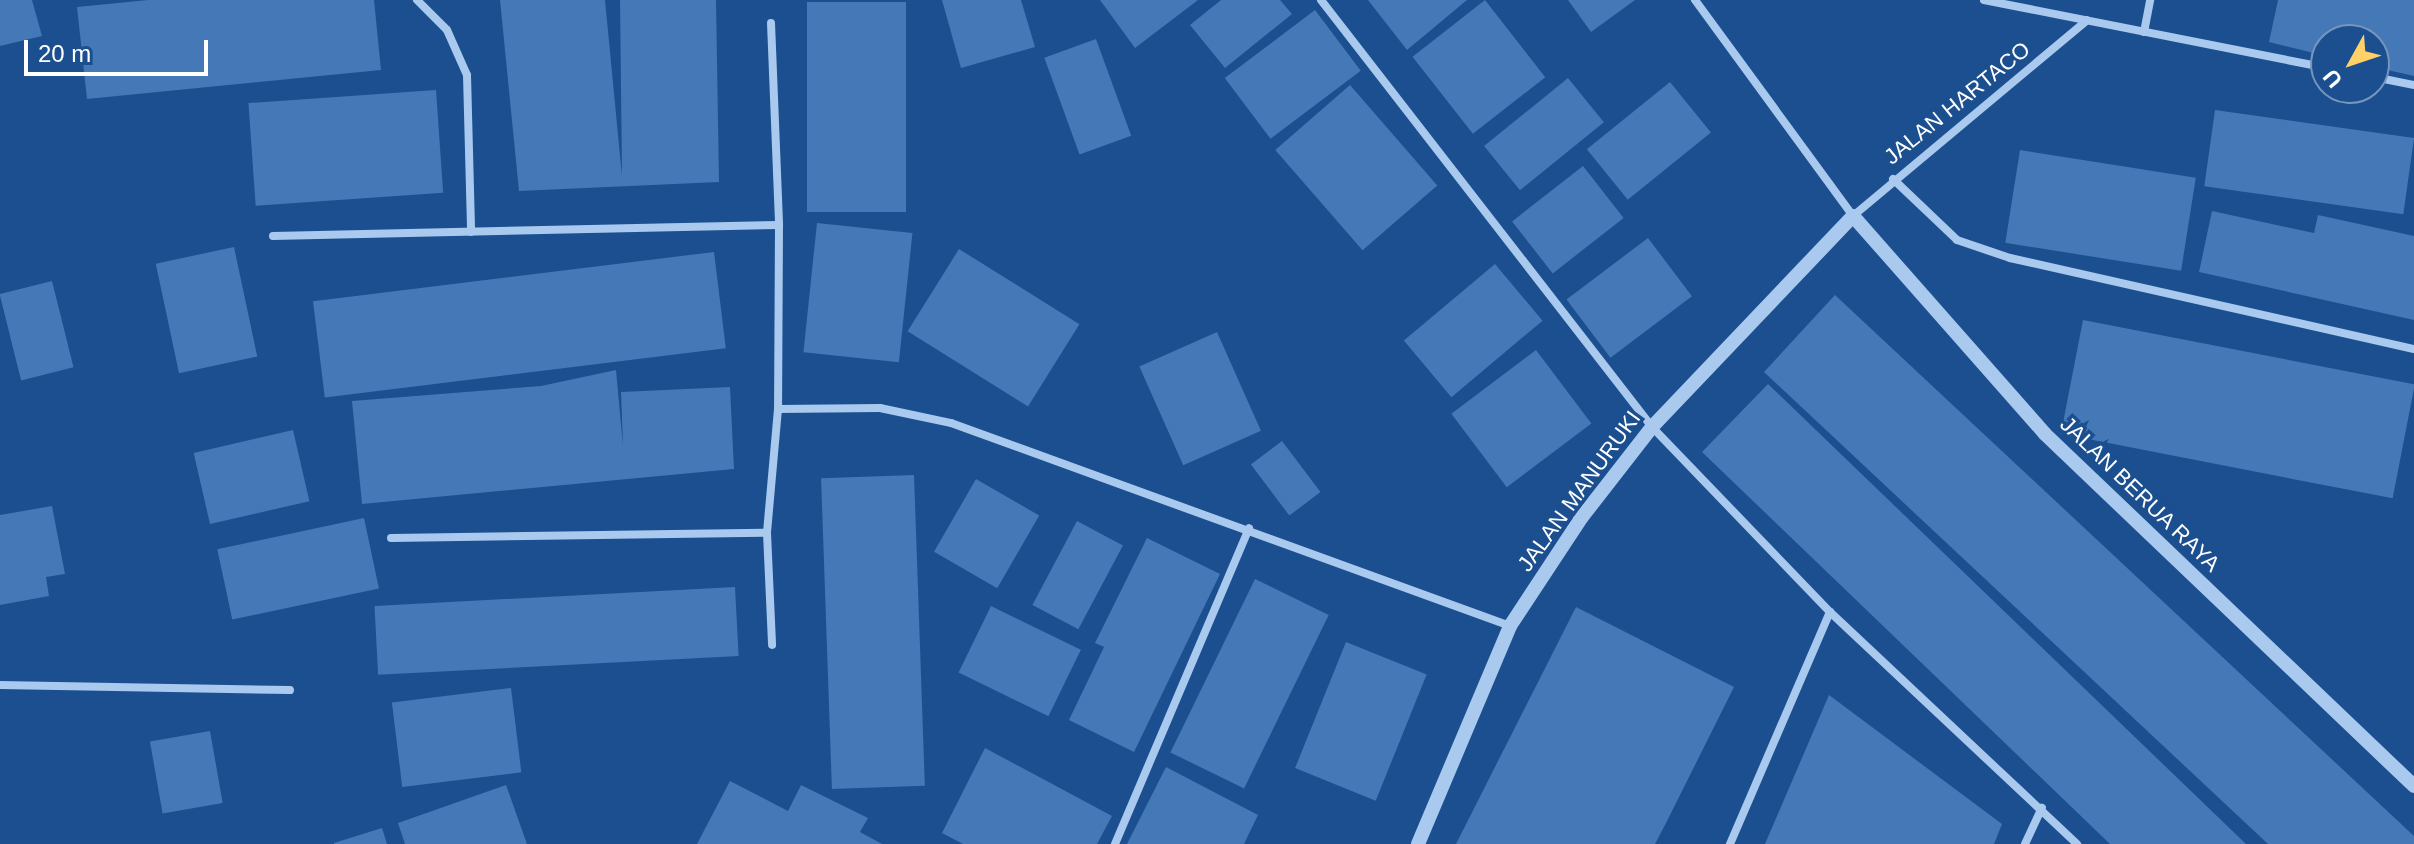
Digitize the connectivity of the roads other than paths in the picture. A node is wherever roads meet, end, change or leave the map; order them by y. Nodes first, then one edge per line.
1 (417, 0) edge
2 (1321, 0) edge
3 (1695, 0) edge
4 (1984, 0) edge
5 (2150, 0) edge
6 (2087, 20) junction
7 (771, 23) dead end
8 (2144, 32) junction
9 (2310, 65) edge
10 (2390, 80) edge
11 (2414, 85) edge
12 (1893, 179) junction
13 (1853, 216) junction
14 (779, 225) junction
15 (471, 232) junction
16 (273, 236) dead end
17 (2414, 349) edge
18 (778, 409) junction
19 (1652, 427) junction
20 (1249, 528) junction
21 (767, 533) junction
22 (391, 538) dead end
23 (1830, 612) junction
24 (1510, 626) junction
25 (772, 645) dead end
26 (0, 685) edge
27 (290, 690) dead end
28 (2414, 786) edge
29 (2042, 808) junction
30 (1115, 844) edge
31 (1418, 844) edge
32 (1730, 844) edge
33 (2025, 844) edge
34 (2077, 844) edge

1 - 15 street
2 - 19 street
3 - 13 street
4 - 6 street
5 - 8 street
6 - 8 street
6 - 12 street, JALAN HARTACO
7 - 14 street
8 - 9 street
10 - 11 street
12 - 13 street, JALAN HARTACO
12 - 17 street
13 - 19 street, JALAN MANURUKI
13 - 28 street, JALAN BERUA RAYA
14 - 15 street
14 - 18 street
15 - 16 street
18 - 20 street
18 - 21 street
19 - 23 street
19 - 24 street, JALAN MANURUKI
20 - 24 street
20 - 30 street
21 - 22 street
21 - 25 street
23 - 29 street
23 - 32 street
24 - 31 street, JALAN MANURUKI
26 - 27 street
29 - 33 street
29 - 34 street

